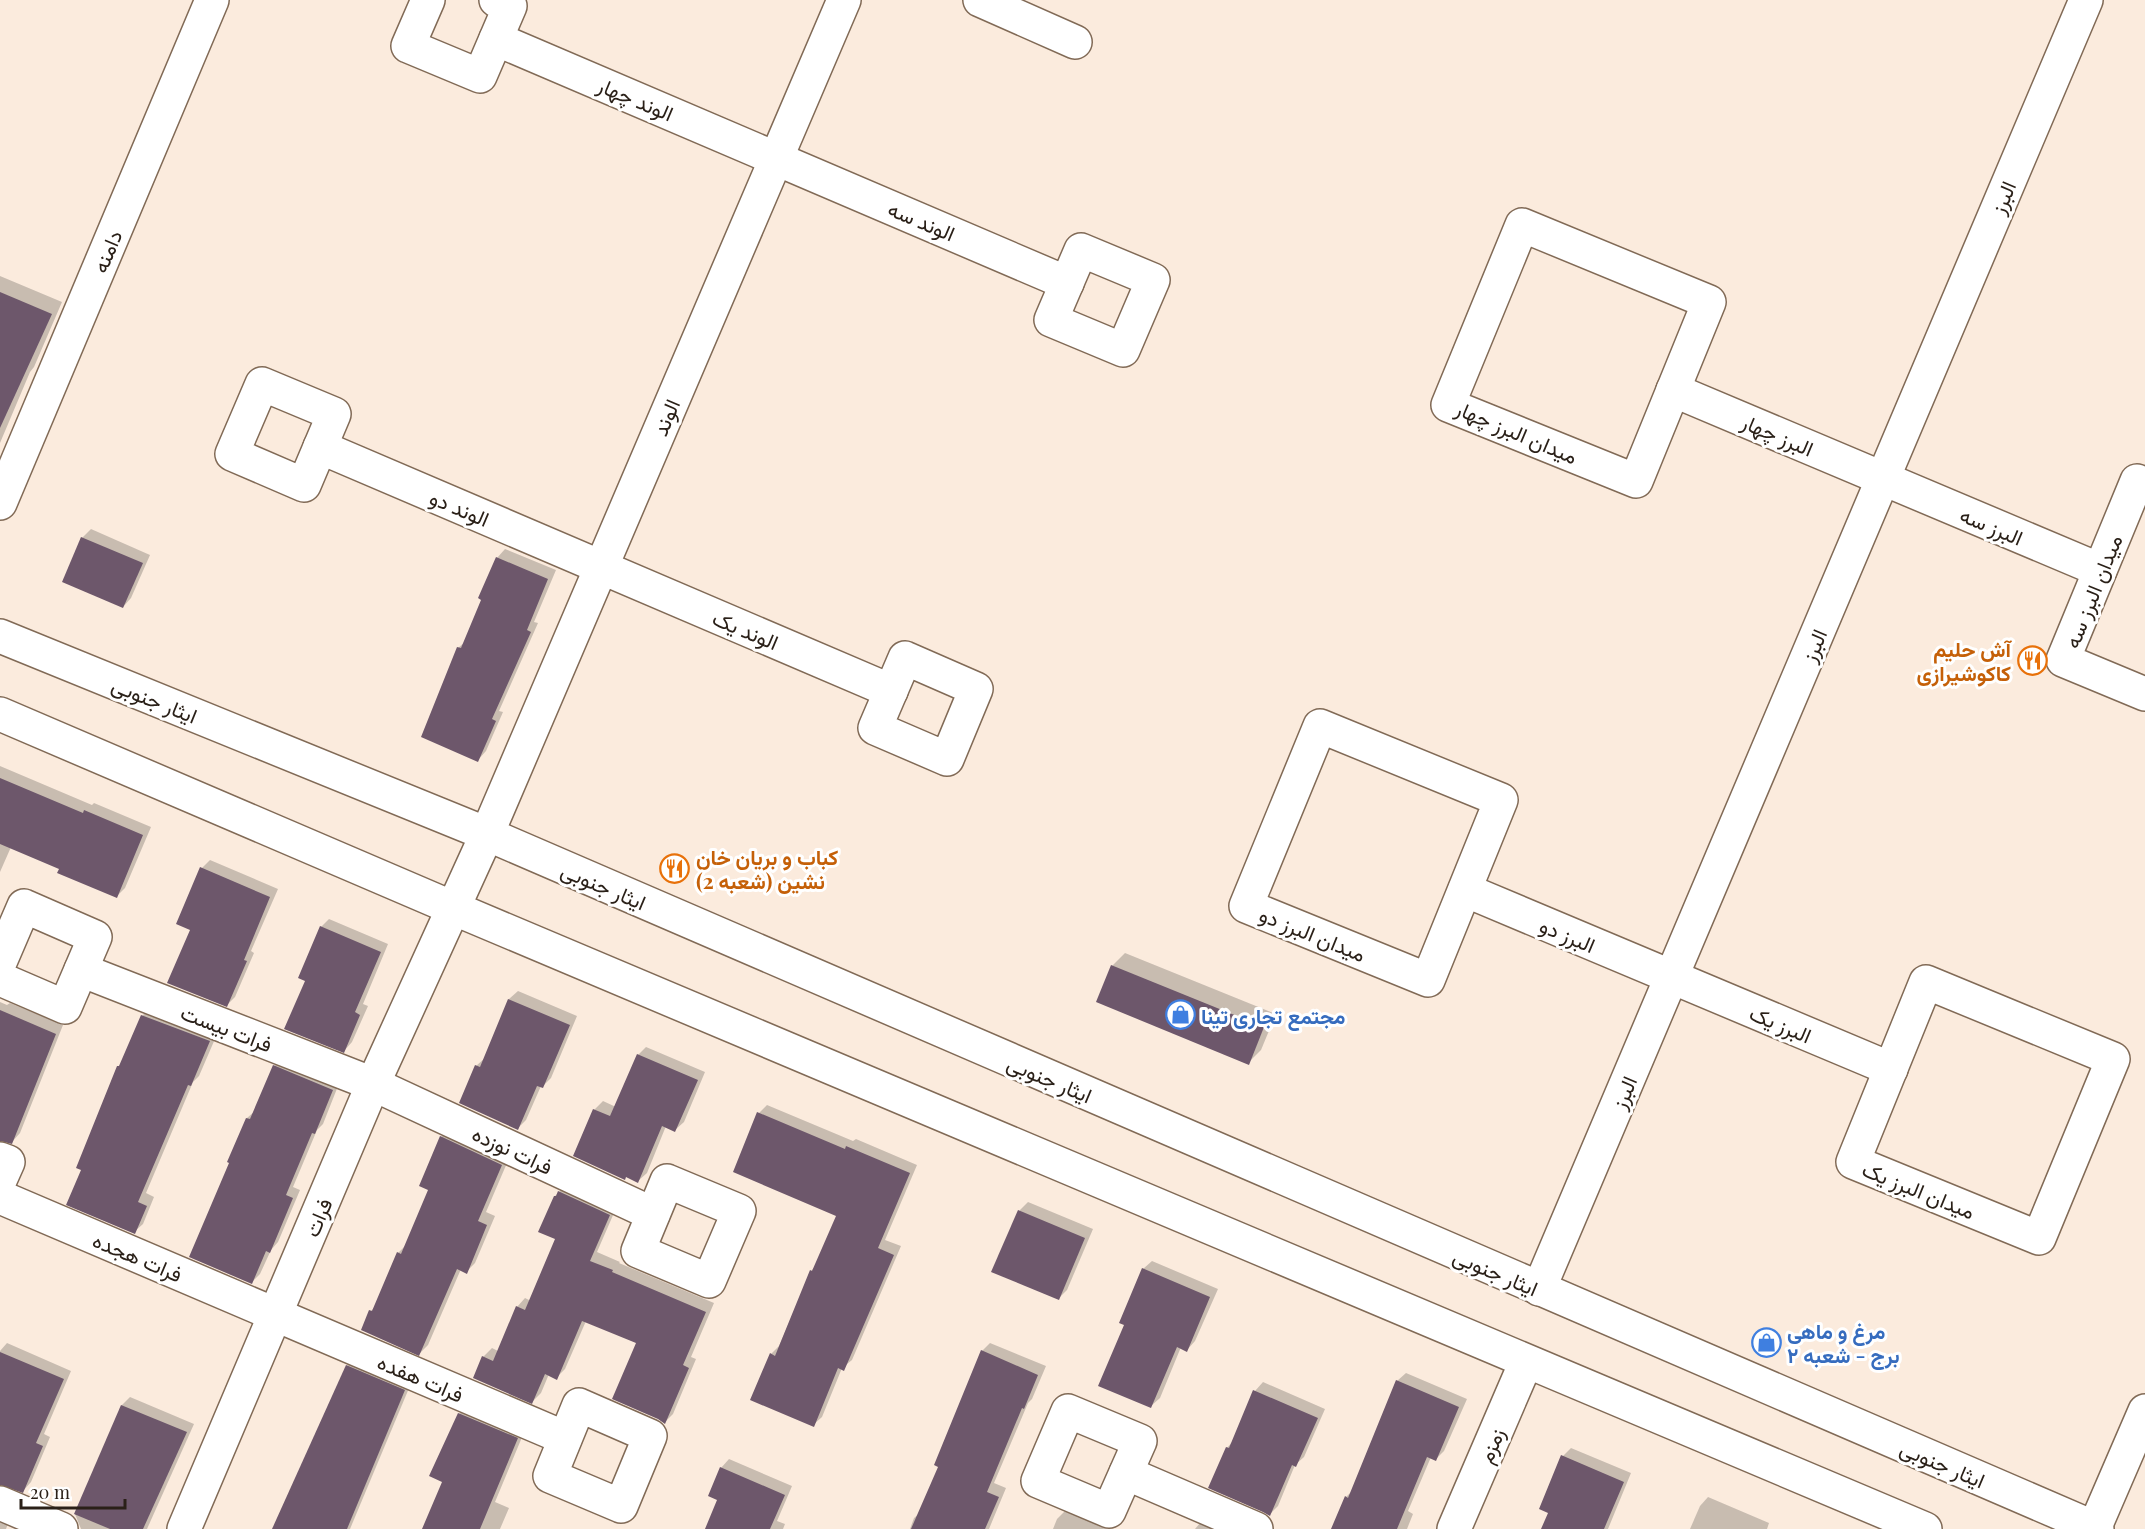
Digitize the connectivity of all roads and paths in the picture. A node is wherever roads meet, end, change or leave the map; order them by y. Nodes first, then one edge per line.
1 (212, 0) edge
2 (428, 0) edge
3 (496, 0) edge
4 (844, 0) edge
5 (980, 0) edge
6 (2086, 0) edge
7 (496, 39) junction
8 (1075, 42) dead end
9 (776, 158) junction
10 (1067, 283) dead end
11 (1672, 390) junction
12 (320, 447) dead end
13 (1883, 479) junction
14 (2145, 484) edge
15 (0, 503) edge
16 (601, 567) junction
17 (2100, 570) junction
18 (0, 636) edge
19 (891, 691) dead end
20 (2145, 694) edge
21 (0, 714) edge
22 (487, 834) junction
23 (1465, 890) junction
24 (453, 908) junction
25 (0, 962) edge
26 (81, 970) junction
27 (1672, 977) junction
28 (0, 979) edge
29 (1891, 1069) junction
30 (373, 1084) junction
31 (0, 1158) edge
32 (0, 1180) edge
33 (0, 1197) edge
34 (653, 1214) dead end
35 (1539, 1289) junction
36 (276, 1315) junction
37 (1526, 1362) junction
38 (2145, 1410) edge
39 (565, 1438) dead end
40 (1126, 1473) dead end
41 (0, 1503) edge
42 (61, 1529) edge
43 (184, 1529) edge
44 (1256, 1529) edge
45 (1454, 1529) edge
46 (1925, 1529) edge
47 (2095, 1529) edge

1 - 15 street, دامنه
2 - 7 street
3 - 7 street
4 - 9 street, الوند
5 - 8 street
6 - 13 street, البرز
7 - 9 street, الوند چهار
9 - 10 street, الوند سه
9 - 16 street, الوند
11 - 11 street, میدان البرز چهار
11 - 13 street, البرز چهار
12 - 16 street, الوند دو
13 - 17 street, البرز سه
13 - 27 street, البرز
14 - 17 street, میدان البرز سه
16 - 19 street, الوند یک
16 - 22 street, الوند
17 - 20 street, میدان البرز سه
18 - 22 street, ایثار جنوبی
21 - 24 street
22 - 24 street, الوند
22 - 35 street, ایثار جنوبی
23 - 23 street, میدان البرز دو
23 - 27 street, البرز دو
24 - 30 street, فرات
24 - 37 street
25 - 26 street
26 - 28 street
26 - 30 street, فرات بیست
27 - 29 street, البرز یک
27 - 35 street, البرز
29 - 29 street, میدان البرز یک
30 - 34 street, فرات نوزده
30 - 36 street, فرات
31 - 32 street
33 - 36 street, فرات هجده
35 - 47 street, ایثار جنوبی
36 - 39 street, فرات هفده
36 - 43 street, فرات
37 - 45 street, زمزم
37 - 46 street
38 - 47 street
40 - 44 street
41 - 42 street

